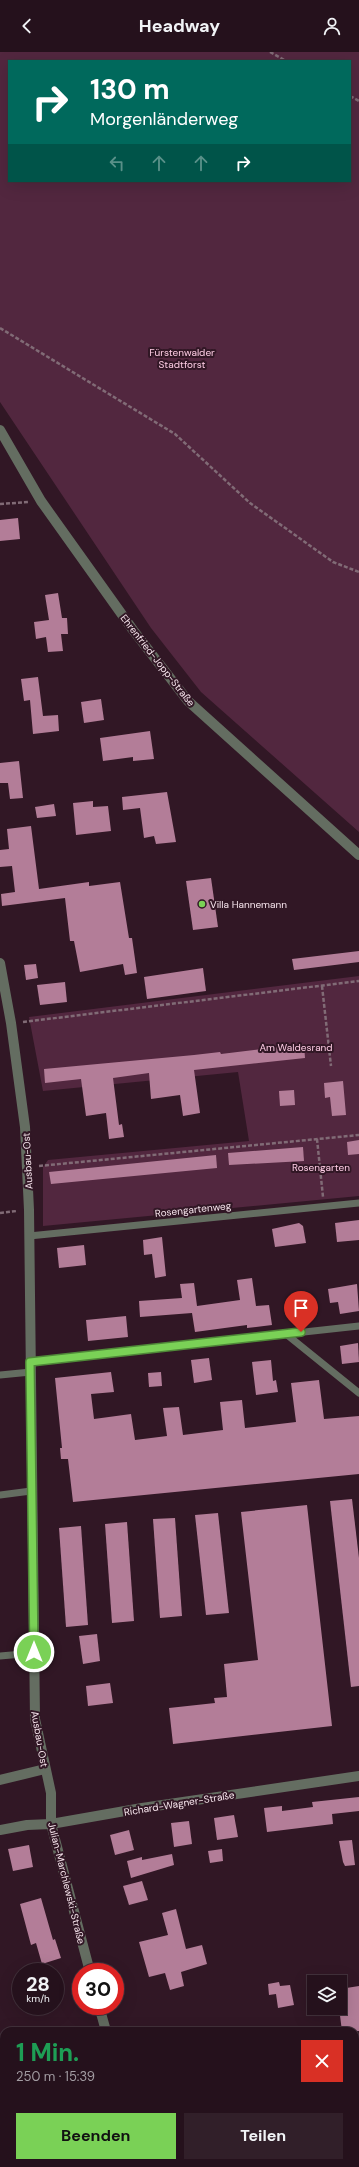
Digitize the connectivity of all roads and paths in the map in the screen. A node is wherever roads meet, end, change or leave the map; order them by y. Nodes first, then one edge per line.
1 (270, 52) edge
2 (284, 60) edge
3 (0, 328) edge
4 (0, 430) edge
5 (41, 501) junction
6 (0, 504) edge
7 (359, 572) edge
8 (359, 855) edge
9 (0, 963) edge
10 (359, 982) edge
11 (322, 986) junction
12 (11, 1023) junction
13 (331, 1066) dead end
14 (359, 1136) edge
15 (317, 1139) junction
16 (27, 1167) junction
17 (359, 1203) edge
18 (324, 1206) junction
19 (29, 1210) junction
20 (0, 1213) edge
21 (29, 1236) junction
22 (359, 1326) edge
23 (286, 1334) junction
24 (31, 1367) junction
25 (0, 1375) edge
26 (359, 1393) edge
27 (31, 1491) junction
28 (0, 1495) edge
29 (34, 1652) junction
30 (0, 1656) edge
31 (45, 1769) junction
32 (359, 1776) edge
33 (0, 1780) edge
34 (51, 1793) joint
35 (51, 1824) junction
36 (0, 1830) edge
37 (88, 1963) edge
38 (102, 2015) edge
39 (105, 2027) edge

1 - 2 path
3 - 7 path
4 - 5 street, Ehrenfried-Jopp-Straße
5 - 6 path
5 - 8 street, Ehrenfried-Jopp-Straße
9 - 12 street, Ausbau-Ost
10 - 11 path
11 - 12 path
11 - 13 path
12 - 16 street, Ausbau-Ost
14 - 15 path
15 - 16 path
15 - 18 path
16 - 19 street, Ausbau-Ost
17 - 18 lane, Rosengartenweg
18 - 21 lane, Rosengartenweg
19 - 20 path
19 - 21 street, Ausbau-Ost
21 - 24 street, Ausbau-Ost
22 - 23 lane
23 - 24 lane
23 - 26 lane
24 - 25 lane
24 - 27 street, Ausbau-Ost
27 - 28 lane
27 - 29 street, Ausbau-Ost
29 - 30 lane
29 - 31 street, Ausbau-Ost
31 - 33 street
31 - 34 street, Ausbau-Ost
32 - 35 street, Richard-Wagner-Straße
34 - 35 street, Julian-Marchlewski-Straße
35 - 36 street, Richard-Wagner-Straße
35 - 37 street, Julian-Marchlewski-Straße
38 - 39 street

